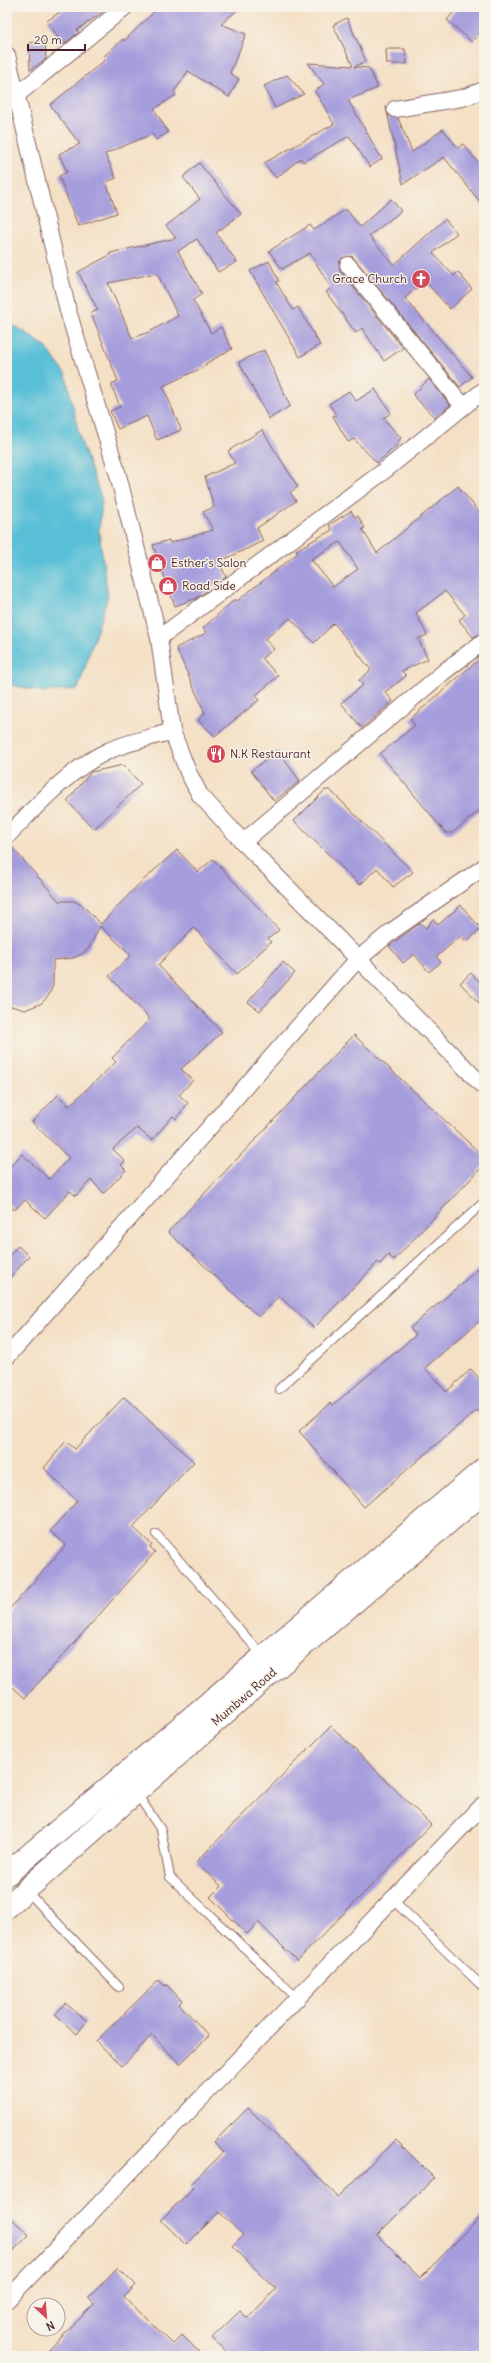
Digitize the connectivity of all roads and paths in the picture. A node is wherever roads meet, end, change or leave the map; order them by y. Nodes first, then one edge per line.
1 (125, 7) edge
2 (7, 55) edge
3 (484, 90) edge
4 (18, 94) junction
5 (395, 109) dead end
6 (348, 265) dead end
7 (484, 390) edge
8 (463, 406) junction
9 (159, 638) junction
10 (484, 641) edge
11 (172, 731) junction
12 (7, 836) edge
13 (243, 842) junction
14 (484, 867) edge
15 (356, 960) junction
16 (484, 1087) edge
17 (484, 1202) edge
18 (7, 1357) edge
19 (278, 1389) dead end
20 (484, 1469) edge
21 (484, 1492) edge
22 (156, 1534) dead end
23 (262, 1656) junction
24 (136, 1793) junction
25 (484, 1804) edge
26 (7, 1874) edge
27 (26, 1891) junction
28 (392, 1900) junction
29 (7, 1907) edge
30 (119, 1988) dead end
31 (484, 1988) edge
32 (298, 1999) junction
33 (7, 2300) edge

1 - 4 street
2 - 4 street
3 - 5 street
4 - 9 street
6 - 8 street
7 - 8 street
8 - 9 street
9 - 11 street
10 - 13 street
11 - 12 street
11 - 13 street
13 - 15 street
14 - 15 street
15 - 16 street
15 - 18 street
17 - 19 lane
20 - 23 main road, Mumbwa Road
21 - 24 main road, Mumbwa Road
22 - 23 lane
23 - 26 main road, Mumbwa Road
24 - 27 main road, Mumbwa Road
24 - 32 lane
25 - 28 street
27 - 29 main road, Mumbwa Road
27 - 30 lane
28 - 31 lane
28 - 32 street
32 - 33 street

